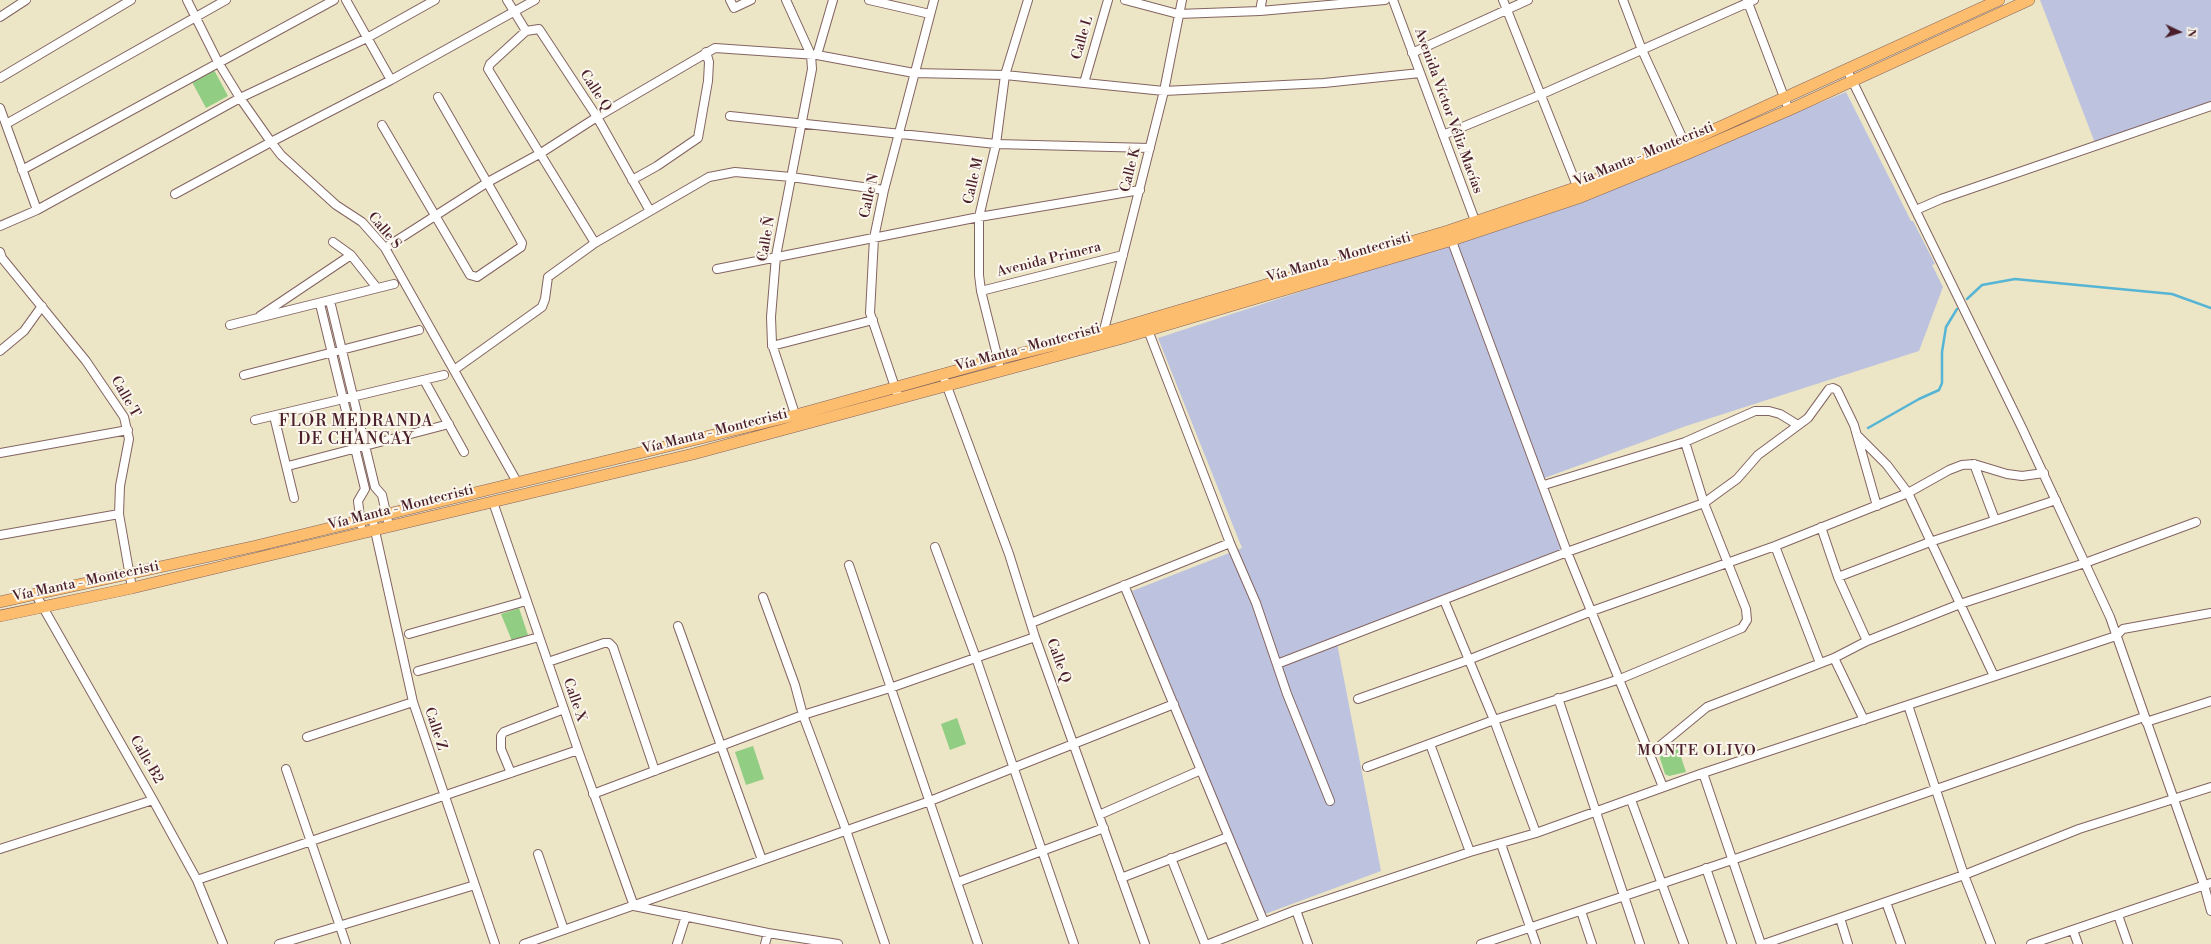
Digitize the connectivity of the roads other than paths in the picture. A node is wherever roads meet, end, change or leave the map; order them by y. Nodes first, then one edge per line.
1 (26, 0) edge
2 (131, 0) edge
3 (187, 0) edge
4 (226, 0) edge
5 (334, 0) edge
6 (346, 0) edge
7 (435, 0) edge
8 (508, 0) edge
9 (535, 0) edge
10 (730, 0) edge
11 (751, 0) edge
12 (786, 0) edge
13 (833, 0) edge
14 (869, 0) edge
15 (934, 0) edge
16 (1028, 0) edge
17 (1108, 0) edge
18 (1125, 0) edge
19 (1182, 0) edge
20 (1262, 0) edge
21 (1385, 0) edge
22 (1392, 0) edge
23 (1503, 0) edge
24 (1528, 0) edge
25 (1624, 0) edge
26 (2029, 0) edge
27 (1750, 1) edge
28 (1329, 3) edge
29 (2001, 3) edge
30 (1506, 10) junction
31 (514, 12) junction
32 (1260, 12) junction
33 (930, 14) junction
34 (1178, 14) junction
35 (196, 16) junction
36 (0, 17) edge
37 (526, 31) junction
38 (367, 38) junction
39 (1642, 50) junction
40 (706, 52) junction
41 (1412, 53) junction
42 (814, 55) junction
43 (218, 62) junction
44 (1847, 70) junction
45 (1420, 73) junction
46 (914, 74) junction
47 (1005, 75) junction
48 (0, 78) edge
49 (391, 80) junction
50 (1853, 81) junction
51 (1084, 83) junction
52 (1164, 90) junction
53 (1540, 95) junction
54 (438, 97) dead end
55 (240, 98) junction
56 (1784, 98) junction
57 (2211, 106) edge
58 (0, 108) edge
59 (1789, 110) junction
60 (730, 116) dead end
61 (597, 117) junction
62 (803, 123) junction
63 (6, 124) junction
64 (382, 124) dead end
65 (1443, 134) junction
66 (900, 135) junction
67 (270, 142) junction
68 (996, 144) junction
69 (1150, 148) junction
70 (1687, 148) junction
71 (541, 153) junction
72 (22, 170) junction
73 (792, 177) junction
74 (632, 180) junction
75 (488, 182) junction
76 (884, 190) junction
77 (1140, 190) junction
78 (1580, 192) junction
79 (175, 194) dead end
80 (38, 210) junction
81 (1916, 210) junction
82 (650, 211) junction
83 (434, 216) junction
84 (979, 217) junction
85 (0, 226) edge
86 (1477, 227) junction
87 (1450, 236) junction
88 (874, 238) junction
89 (333, 242) dead end
90 (594, 243) junction
91 (385, 248) junction
92 (0, 252) edge
93 (351, 255) junction
94 (1123, 255) junction
95 (776, 256) junction
96 (717, 269) dead end
97 (394, 284) dead end
98 (377, 288) junction
99 (981, 291) junction
100 (330, 301) junction
101 (320, 304) junction
102 (42, 306) junction
103 (255, 319) junction
104 (872, 320) junction
105 (230, 325) dead end
106 (1146, 326) junction
107 (419, 330) dead end
108 (1103, 333) junction
109 (1100, 344) junction
110 (772, 346) junction
111 (342, 350) junction
112 (0, 351) edge
113 (332, 353) junction
114 (1000, 364) junction
115 (454, 370) junction
116 (942, 374) junction
117 (244, 375) dead end
118 (444, 375) dead end
119 (424, 380) junction
120 (947, 386) junction
121 (897, 394) junction
122 (353, 398) junction
123 (343, 400) junction
124 (274, 416) junction
125 (255, 420) dead end
126 (798, 420) junction
127 (449, 424) junction
128 (1798, 425) junction
129 (128, 430) junction
130 (1858, 436) junction
131 (1685, 442) junction
132 (365, 446) junction
133 (355, 448) junction
134 (464, 452) dead end
135 (0, 453) edge
136 (1974, 464) junction
137 (288, 466) junction
138 (2044, 473) junction
139 (517, 482) junction
140 (1544, 485) junction
141 (1908, 493) junction
142 (294, 498) dead end
143 (2056, 500) junction
144 (493, 502) junction
145 (1704, 503) junction
146 (1877, 506) junction
147 (386, 513) junction
148 (119, 514) junction
149 (372, 517) junction
150 (360, 520) junction
151 (1995, 520) junction
152 (2196, 522) dead end
153 (389, 526) junction
154 (1821, 528) junction
155 (374, 530) junction
156 (363, 532) junction
157 (0, 535) edge
158 (1930, 542) junction
159 (1230, 543) junction
160 (1775, 546) junction
161 (935, 547) dead end
162 (1567, 552) junction
163 (1729, 563) junction
164 (2085, 563) junction
165 (849, 565) dead end
166 (128, 575) junction
167 (1838, 577) junction
168 (1124, 585) junction
169 (132, 588) junction
170 (36, 595) junction
171 (764, 598) dead end
172 (1444, 600) junction
173 (526, 601) junction
174 (0, 602) edge
175 (1960, 604) junction
176 (43, 607) junction
177 (1592, 611) junction
178 (2211, 613) edge
179 (0, 616) edge
180 (1031, 623) junction
181 (678, 626) dead end
182 (409, 634) dead end
183 (2116, 636) junction
184 (539, 637) junction
185 (1035, 637) junction
186 (1867, 642) junction
187 (976, 658) junction
188 (1834, 658) junction
189 (1468, 660) junction
190 (548, 662) junction
191 (1820, 663) junction
192 (1277, 664) junction
193 (418, 671) dead end
194 (1994, 676) junction
195 (1620, 679) junction
196 (890, 688) junction
197 (1558, 698) junction
198 (1358, 699) dead end
199 (2211, 701) edge
200 (412, 702) junction
201 (1174, 704) junction
202 (1908, 705) junction
203 (564, 709) junction
204 (803, 716) junction
205 (1494, 720) junction
206 (1864, 720) junction
207 (2145, 720) junction
208 (307, 737) dead end
209 (1074, 744) junction
210 (1430, 744) junction
211 (720, 747) junction
212 (578, 750) junction
213 (1650, 754) junction
214 (1014, 767) junction
215 (1367, 767) dead end
216 (286, 769) dead end
217 (1201, 770) junction
218 (655, 771) junction
219 (511, 773) junction
220 (1704, 773) junction
221 (2211, 787) edge
222 (1663, 788) junction
223 (1937, 788) junction
224 (594, 794) junction
225 (444, 796) junction
226 (2174, 799) junction
227 (153, 800) junction
228 (1631, 800) junction
229 (930, 801) junction
230 (1330, 801) dead end
231 (1595, 812) junction
232 (1099, 815) junction
233 (1104, 828) junction
234 (846, 830) junction
235 (1536, 833) junction
236 (1228, 837) junction
237 (310, 840) junction
238 (1501, 844) junction
239 (0, 849) edge
240 (1042, 851) junction
241 (1470, 852) junction
242 (538, 854) dead end
243 (1172, 858) junction
244 (762, 860) junction
245 (1732, 860) junction
246 (1706, 868) junction
247 (1964, 875) junction
248 (1121, 878) junction
249 (197, 880) junction
250 (958, 882) junction
251 (1661, 882) junction
252 (2208, 884) edge
253 (475, 886) junction
254 (1624, 896) junction
255 (1886, 902) junction
256 (634, 906) junction
257 (1296, 910) junction
258 (1581, 911) junction
259 (2211, 911) edge
260 (2118, 915) junction
261 (686, 916) junction
262 (1840, 918) junction
263 (1264, 922) junction
264 (340, 926) junction
265 (1530, 928) junction
266 (564, 930) junction
267 (2073, 930) junction
268 (768, 933) junction
269 (2045, 942) edge
270 (223, 944) edge
271 (279, 944) edge
272 (346, 944) edge
273 (495, 944) edge
274 (524, 944) edge
275 (677, 944) edge
276 (765, 944) edge
277 (838, 944) edge
278 (885, 944) edge
279 (978, 944) edge
280 (1074, 944) edge
281 (1145, 944) edge
282 (1204, 944) edge
283 (1209, 944) edge
284 (1308, 944) edge
285 (1481, 944) edge
286 (1536, 944) edge
287 (1592, 944) edge
288 (1640, 944) edge
289 (1684, 944) edge
290 (1732, 944) edge
291 (1762, 944) edge
292 (1848, 944) edge
293 (1901, 944) edge
294 (1991, 944) edge
295 (2031, 944) edge
296 (2078, 944) edge
297 (2128, 944) edge

1 - 36 street
2 - 48 street
3 - 35 street, Calle S
4 - 35 street
5 - 43 street
6 - 38 street
7 - 38 street
8 - 31 street
9 - 31 street
10 - 11 street
12 - 42 street
13 - 42 street, Calle Ñ
14 - 33 street
15 - 33 street, Calle N
16 - 47 street, Calle M
17 - 51 street, Calle L
18 - 34 street
19 - 34 street, Calle K
20 - 32 street
21 - 28 street
22 - 41 street, Avenida Víctor Véliz Macías
23 - 30 street
24 - 30 street
25 - 39 street
26 - 29 main road, Vía Manta - Montecristi
27 - 39 street
27 - 56 street
28 - 32 street
29 - 44 main road, Vía Manta - Montecristi
29 - 50 main road, Vía Manta - Montecristi
30 - 41 street
30 - 53 street
31 - 37 street
31 - 49 street
32 - 34 street
33 - 46 street, Calle N
34 - 52 street, Calle K
35 - 43 street, Calle S
35 - 63 street
37 - 61 street, Calle Q
37 - 71 street
38 - 49 street
38 - 55 street
39 - 53 street
39 - 70 street
40 - 42 street
40 - 61 street
40 - 74 street
41 - 45 street, Avenida Víctor Véliz Macías
42 - 46 street
42 - 62 street, Calle Ñ
43 - 55 street, Calle S
43 - 72 street
44 - 50 street
44 - 56 main road, Vía Manta - Montecristi
45 - 52 street
45 - 65 street, Avenida Víctor Véliz Macías
46 - 47 street
46 - 66 street, Calle N
47 - 51 street
47 - 68 street, Calle M
49 - 67 street
50 - 59 main road, Vía Manta - Montecristi
50 - 81 street
51 - 52 street
52 - 69 street, Calle K
53 - 65 street
53 - 78 street
54 - 75 street
55 - 67 street, Calle S
55 - 80 street
56 - 59 street
56 - 70 main road, Vía Manta - Montecristi
57 - 81 street
58 - 63 street
59 - 70 main road, Vía Manta - Montecristi
60 - 62 street
61 - 71 street
61 - 74 street, Calle Q
62 - 66 street
62 - 73 street, Calle Ñ
63 - 72 street
64 - 83 street
65 - 86 street, Avenida Víctor Véliz Macías
66 - 68 street
66 - 76 street, Calle N
67 - 79 street
67 - 91 street, Calle S
68 - 69 street
68 - 84 street, Calle M
69 - 77 street, Calle K
70 - 78 main road, Vía Manta - Montecristi
71 - 75 street
71 - 90 street
72 - 80 street
73 - 76 street
73 - 82 street
73 - 95 street, Calle Ñ
74 - 82 street, Calle Q
75 - 83 street
75 - 83 street
76 - 88 street, Calle N
77 - 84 street
77 - 94 street, Calle K
78 - 86 main road, Vía Manta - Montecristi
80 - 85 street
81 - 138 street
82 - 90 street
83 - 91 street
84 - 88 street
84 - 99 street, Calle M
86 - 87 main road, Vía Manta - Montecristi
87 - 106 main road, Vía Manta - Montecristi
87 - 140 street
88 - 95 street
88 - 104 street, Calle N
89 - 93 street
90 - 115 street
91 - 115 street, Calle S
92 - 102 street, Calle T
93 - 98 street
93 - 103 street
94 - 99 street, Avenida Primera
94 - 108 street, Calle K
95 - 96 street
95 - 110 street, Calle Ñ
97 - 98 street
98 - 100 street
99 - 114 street, Calle M
100 - 101 street
100 - 111 street
101 - 103 street
101 - 113 street
102 - 112 street
102 - 129 street, Calle T
103 - 105 street
104 - 110 street
104 - 121 street, Calle N
106 - 108 main road, Vía Manta - Montecristi
106 - 109 main road, Vía Manta - Montecristi
106 - 159 street
107 - 111 street
108 - 109 street, Calle K
108 - 114 main road, Vía Manta - Montecristi
109 - 114 main road, Vía Manta - Montecristi
110 - 126 street, Calle Ñ
111 - 113 street
111 - 122 street
113 - 117 street
113 - 123 street
114 - 116 main road, Vía Manta - Montecristi
114 - 120 main road, Vía Manta - Montecristi
115 - 139 street, Calle S
116 - 120 street, Calle Q
116 - 121 main road, Vía Manta - Montecristi
118 - 119 street
119 - 122 street
119 - 127 street
120 - 121 main road, Vía Manta - Montecristi
120 - 180 street, Calle Q
121 - 126 main road, Vía Manta - Montecristi
122 - 123 street
122 - 132 street
123 - 124 street
123 - 133 street
124 - 125 street
124 - 137 street
126 - 139 main road, Vía Manta - Montecristi
126 - 144 main road, Vía Manta - Montecristi
127 - 132 street
127 - 134 street
128 - 130 street
128 - 131 street
128 - 145 street
129 - 135 street
129 - 148 street, Calle T
130 - 141 street
130 - 146 street
131 - 140 street
131 - 145 street
132 - 133 street
132 - 147 street
133 - 137 street
133 - 150 street
136 - 138 street
136 - 141 street
136 - 151 street
137 - 142 street
138 - 143 street
139 - 147 main road, Vía Manta - Montecristi
140 - 162 street
141 - 146 street
141 - 158 street
143 - 151 street
143 - 164 street
144 - 153 main road, Vía Manta - Montecristi
144 - 173 street, Calle X
145 - 162 street
145 - 163 street
146 - 154 street
147 - 149 main road, Vía Manta - Montecristi
147 - 153 street
148 - 157 street
148 - 166 street, Calle T
149 - 150 main road, Vía Manta - Montecristi
149 - 155 street, Calle Z
150 - 156 street
150 - 166 main road, Vía Manta - Montecristi
151 - 158 street
152 - 164 street
153 - 155 main road, Vía Manta - Montecristi
154 - 160 street
154 - 167 street
155 - 156 main road, Vía Manta - Montecristi
155 - 200 street, Calle Z
156 - 169 main road, Vía Manta - Montecristi
158 - 167 street
158 - 175 street
159 - 168 street
159 - 192 street
160 - 163 street
160 - 191 street
161 - 187 street
162 - 172 street
162 - 177 street
163 - 177 street
163 - 195 street
164 - 175 street
164 - 183 street
165 - 196 street
166 - 169 street, Calle T
166 - 170 main road, Vía Manta - Montecristi
167 - 186 street
168 - 180 street
168 - 201 street
169 - 176 main road, Vía Manta - Montecristi
170 - 174 main road, Vía Manta - Montecristi
170 - 176 street, Calle B2
171 - 204 street
172 - 189 street
172 - 192 street
173 - 182 street
173 - 184 street, Calle X
175 - 186 street
175 - 194 street
176 - 179 main road, Vía Manta - Montecristi
176 - 227 street, Calle B2
177 - 189 street
177 - 195 street
178 - 183 street
180 - 185 street, Calle Q
181 - 211 street
183 - 194 street
183 - 207 street
184 - 190 street, Calle X
184 - 193 street
185 - 187 street
185 - 209 street, Calle Q
186 - 188 street
187 - 196 street
187 - 214 street
188 - 191 street
188 - 206 street
189 - 198 street
189 - 205 street
190 - 203 street, Calle X
190 - 218 street
191 - 213 street
192 - 230 street
194 - 202 street
195 - 197 street
195 - 213 street
196 - 204 street
196 - 229 street
197 - 205 street
197 - 231 street
199 - 207 street
200 - 208 street
200 - 225 street, Calle Z
201 - 209 street
201 - 217 street
202 - 206 street
202 - 223 street
203 - 212 street, Calle X
203 - 219 street
204 - 211 street
204 - 234 street
205 - 210 street
205 - 235 street
206 - 220 street
207 - 223 street
207 - 226 street
209 - 214 street
209 - 232 street, Calle Q
210 - 215 street
210 - 241 street
211 - 218 street
211 - 244 street
212 - 219 street
212 - 224 street, Calle X
213 - 222 street
214 - 229 street
214 - 240 street
216 - 237 street
217 - 232 street
217 - 236 street
218 - 224 street
219 - 225 street
220 - 222 street
220 - 245 street
221 - 226 street
222 - 228 street
223 - 245 street
223 - 247 street
224 - 256 street, Calle X
225 - 237 street
225 - 253 street, Calle Z
226 - 247 street
226 - 252 street
227 - 239 street
227 - 249 street, Calle B2
228 - 231 street
228 - 251 street
229 - 234 street
229 - 250 street
231 - 235 street
231 - 254 street
232 - 233 street, Calle Q
233 - 240 street
233 - 248 street, Calle Q
234 - 244 street
234 - 278 street
235 - 238 street
236 - 243 street
236 - 263 street
237 - 249 street
237 - 264 street
238 - 241 street
238 - 265 street
240 - 250 street
240 - 280 street
241 - 257 street
242 - 266 street
243 - 248 street
243 - 282 street
244 - 256 street
245 - 246 street
245 - 291 street
246 - 251 street
246 - 290 street
247 - 255 street
247 - 294 street
248 - 281 street, Calle Q
249 - 270 street, Calle B2
250 - 279 street
251 - 254 street
251 - 289 street
252 - 259 street
252 - 260 street
253 - 264 street
253 - 273 street, Calle Z
254 - 258 street
254 - 288 street
255 - 262 street
255 - 293 street
256 - 261 street
256 - 266 street
257 - 263 street
257 - 284 street
258 - 265 street
258 - 287 street
260 - 267 street
260 - 297 street
261 - 268 street
261 - 275 street
262 - 291 street
262 - 292 street
263 - 283 street
264 - 271 street
264 - 272 street
265 - 285 street
265 - 286 street
266 - 274 street
267 - 269 street
267 - 296 street
268 - 276 street
268 - 277 street
269 - 295 street

